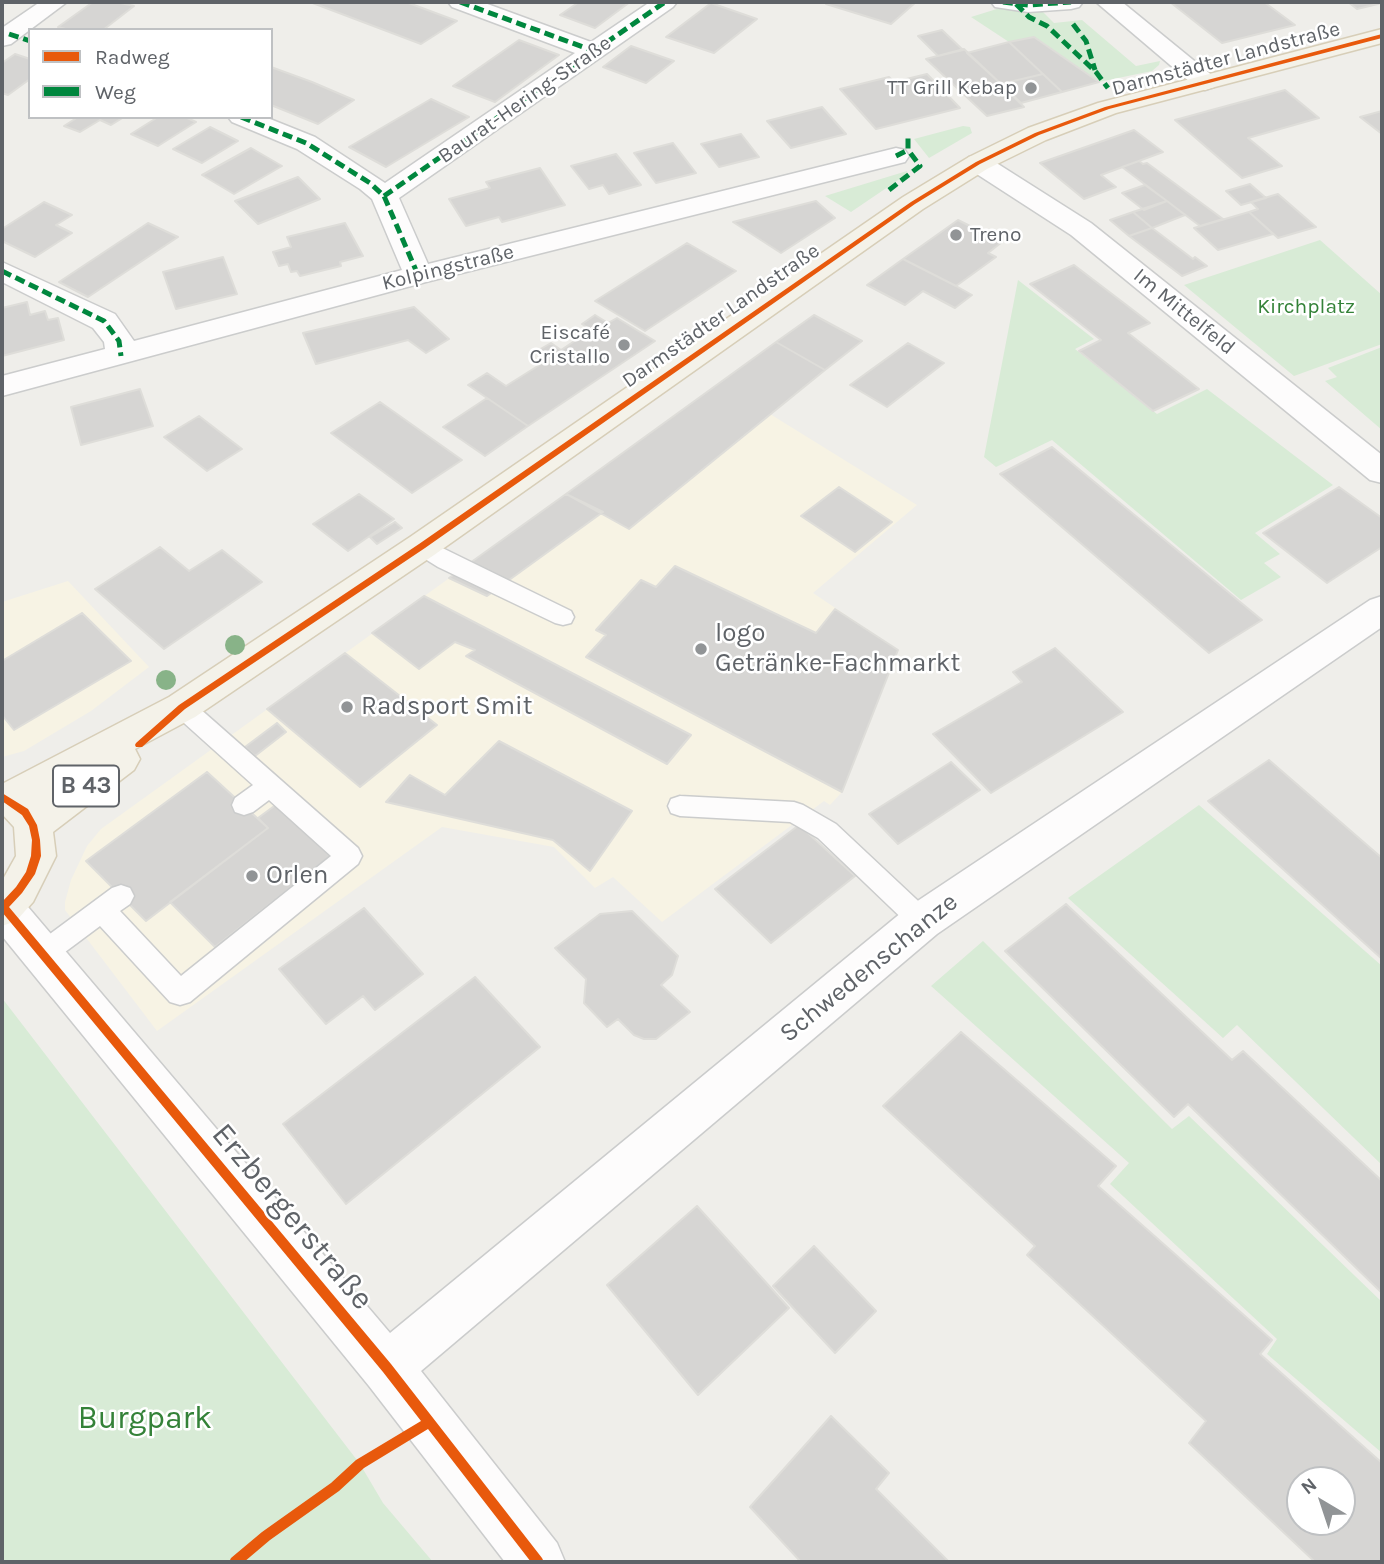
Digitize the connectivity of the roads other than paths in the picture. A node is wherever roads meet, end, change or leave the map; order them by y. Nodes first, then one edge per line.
1 (55, 2) edge
2 (460, 2) edge
3 (665, 2) edge
4 (1003, 2) edge
5 (1071, 2) edge
6 (1108, 2) edge
7 (1382, 36) edge
8 (14, 38) edge
9 (594, 51) junction
10 (1205, 82) junction
11 (246, 119) edge
12 (896, 156) dead end
13 (978, 163) junction
14 (384, 196) junction
15 (2, 271) edge
16 (418, 275) junction
17 (121, 356) junction
18 (2, 386) edge
19 (1382, 472) edge
20 (422, 545) junction
21 (1382, 609) edge
22 (563, 617) dead end
23 (183, 707) junction
24 (270, 786) junction
25 (244, 806) dead end
26 (680, 806) dead end
27 (14, 807) edge
28 (3, 907) edge
29 (922, 921) junction
30 (44, 953) junction
31 (387, 1368) junction
32 (538, 1562) edge

1 - 8 street
2 - 9 street
3 - 9 street, Baurat-Hering-Straße
4 - 5 street
6 - 10 street
7 - 10 main road, Darmstädter Landstraße / B 43
9 - 14 street, Baurat-Hering-Straße
10 - 13 main road, Darmstädter Landstraße / B 43
11 - 14 street
12 - 16 street, Kolpingstraße
13 - 19 street, Im Mittelfeld
13 - 20 main road, Darmstädter Landstraße / B 43
14 - 16 street
15 - 17 street
16 - 17 street, Kolpingstraße
17 - 18 street, Kolpingstraße
20 - 22 lane
20 - 23 main road, Darmstädter Landstraße / B 43
21 - 29 street, Schwedenschanze
23 - 24 lane
23 - 27 main road, Darmstädter Landstraße / B 43
24 - 25 lane
24 - 30 lane
26 - 29 lane
27 - 28 main road, Darmstädter Landstraße / B 43
28 - 30 street, Erzbergerstraße
29 - 31 street, Schwedenschanze
30 - 31 street, Erzbergerstraße
31 - 32 street, Erzbergerstraße

